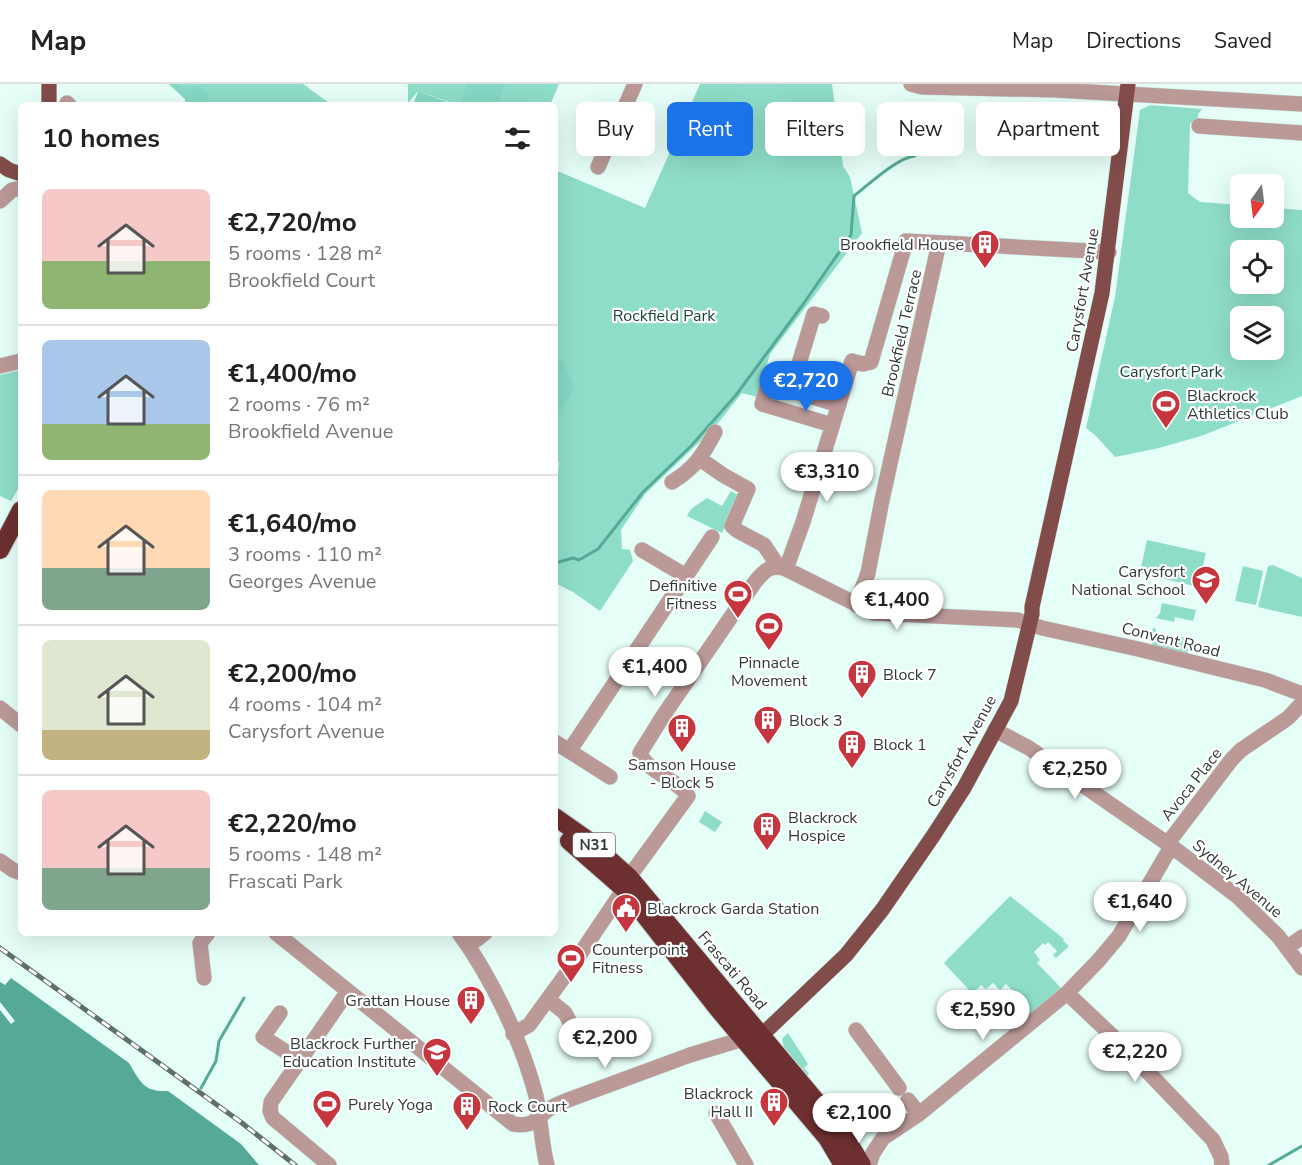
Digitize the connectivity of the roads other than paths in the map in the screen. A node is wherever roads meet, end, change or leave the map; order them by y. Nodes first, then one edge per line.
1 (49, 84) edge
2 (635, 84) edge
3 (911, 84) edge
4 (1127, 88) edge
5 (1227, 92) edge
6 (49, 102) edge
7 (1271, 103) junction
8 (1302, 104) edge
9 (1199, 126) dead end
10 (1270, 130) junction
11 (1302, 133) edge
12 (598, 167) dead end
13 (10, 169) edge
14 (18, 184) edge
15 (18, 188) edge
16 (0, 201) edge
17 (939, 243) junction
18 (1109, 252) junction
19 (822, 316) dead end
20 (18, 362) edge
21 (0, 366) edge
22 (791, 390) junction
23 (838, 405) junction
24 (832, 425) junction
25 (715, 432) dead end
26 (700, 459) junction
27 (672, 482) dead end
28 (18, 516) edge
29 (712, 537) dead end
30 (0, 550) edge
31 (642, 550) dead end
32 (782, 568) junction
33 (686, 576) junction
34 (856, 605) junction
35 (1030, 624) junction
36 (1302, 694) edge
37 (1302, 703) edge
38 (0, 708) edge
39 (18, 723) edge
40 (995, 730) junction
41 (558, 744) edge
42 (570, 750) junction
43 (610, 777) dead end
44 (558, 819) edge
45 (558, 834) edge
46 (1171, 846) junction
47 (0, 861) edge
48 (18, 872) edge
49 (627, 883) junction
50 (206, 936) edge
51 (280, 936) edge
52 (461, 936) edge
53 (481, 936) edge
54 (1302, 937) edge
55 (468, 946) junction
56 (1288, 947) junction
57 (1302, 968) edge
58 (204, 978) dead end
59 (348, 991) junction
60 (1067, 993) junction
61 (548, 999) junction
62 (279, 1013) dead end
63 (856, 1030) dead end
64 (513, 1034) junction
65 (762, 1035) junction
66 (743, 1039) junction
67 (598, 1043) dead end
68 (299, 1060) junction
69 (716, 1113) dead end
70 (919, 1114) junction
71 (539, 1116) junction
72 (835, 1160) edge
73 (329, 1165) edge
74 (547, 1165) edge
75 (746, 1165) edge
76 (862, 1165) edge
77 (869, 1165) edge
78 (1222, 1165) edge

1 - 6 main road
2 - 12 street
3 - 4 street
4 - 5 street
4 - 18 main road, Carysfort Avenue
5 - 7 street
7 - 8 street
7 - 10 street
9 - 10 street
10 - 11 street
13 - 14 main road
15 - 16 street
17 - 18 street
17 - 23 street
17 - 34 street, Brookfield Terrace
18 - 35 main road, Carysfort Avenue
19 - 22 street
20 - 21 street
22 - 23 street
22 - 24 street
23 - 24 street
24 - 32 street
25 - 26 street
26 - 27 street
26 - 32 street
28 - 30 highway
29 - 33 street
31 - 33 street
32 - 34 street, Convent Road
32 - 49 street
33 - 42 street
34 - 35 street, Convent Road
35 - 36 street, Convent Road
35 - 40 main road, Carysfort Avenue
37 - 46 street, Avoca Place
38 - 39 street
40 - 46 street, Sydney Avenue
40 - 65 main road, Carysfort Avenue
41 - 42 street
42 - 43 street
44 - 49 highway, Frascati Road / N31
45 - 49 highway, Frascati Road / N31
46 - 56 street, Sydney Avenue
46 - 60 street, Avoca Place
47 - 48 street
49 - 61 street
49 - 65 highway, Frascati Road / N31
49 - 66 highway, Frascati Road / N31
50 - 58 street
51 - 59 street
52 - 55 street
53 - 55 street
54 - 56 street
55 - 64 street
56 - 57 street, Sydney Avenue
59 - 68 street
59 - 71 street
60 - 70 street, Avoca Place
60 - 78 street
61 - 64 street
61 - 67 street
62 - 68 street
63 - 70 street
64 - 71 street
65 - 66 main road
65 - 76 highway, Frascati Road / N31
66 - 71 street
66 - 72 highway, Frascati Road / N31
68 - 73 street
69 - 75 street
70 - 77 street, Avoca Place
71 - 74 street

